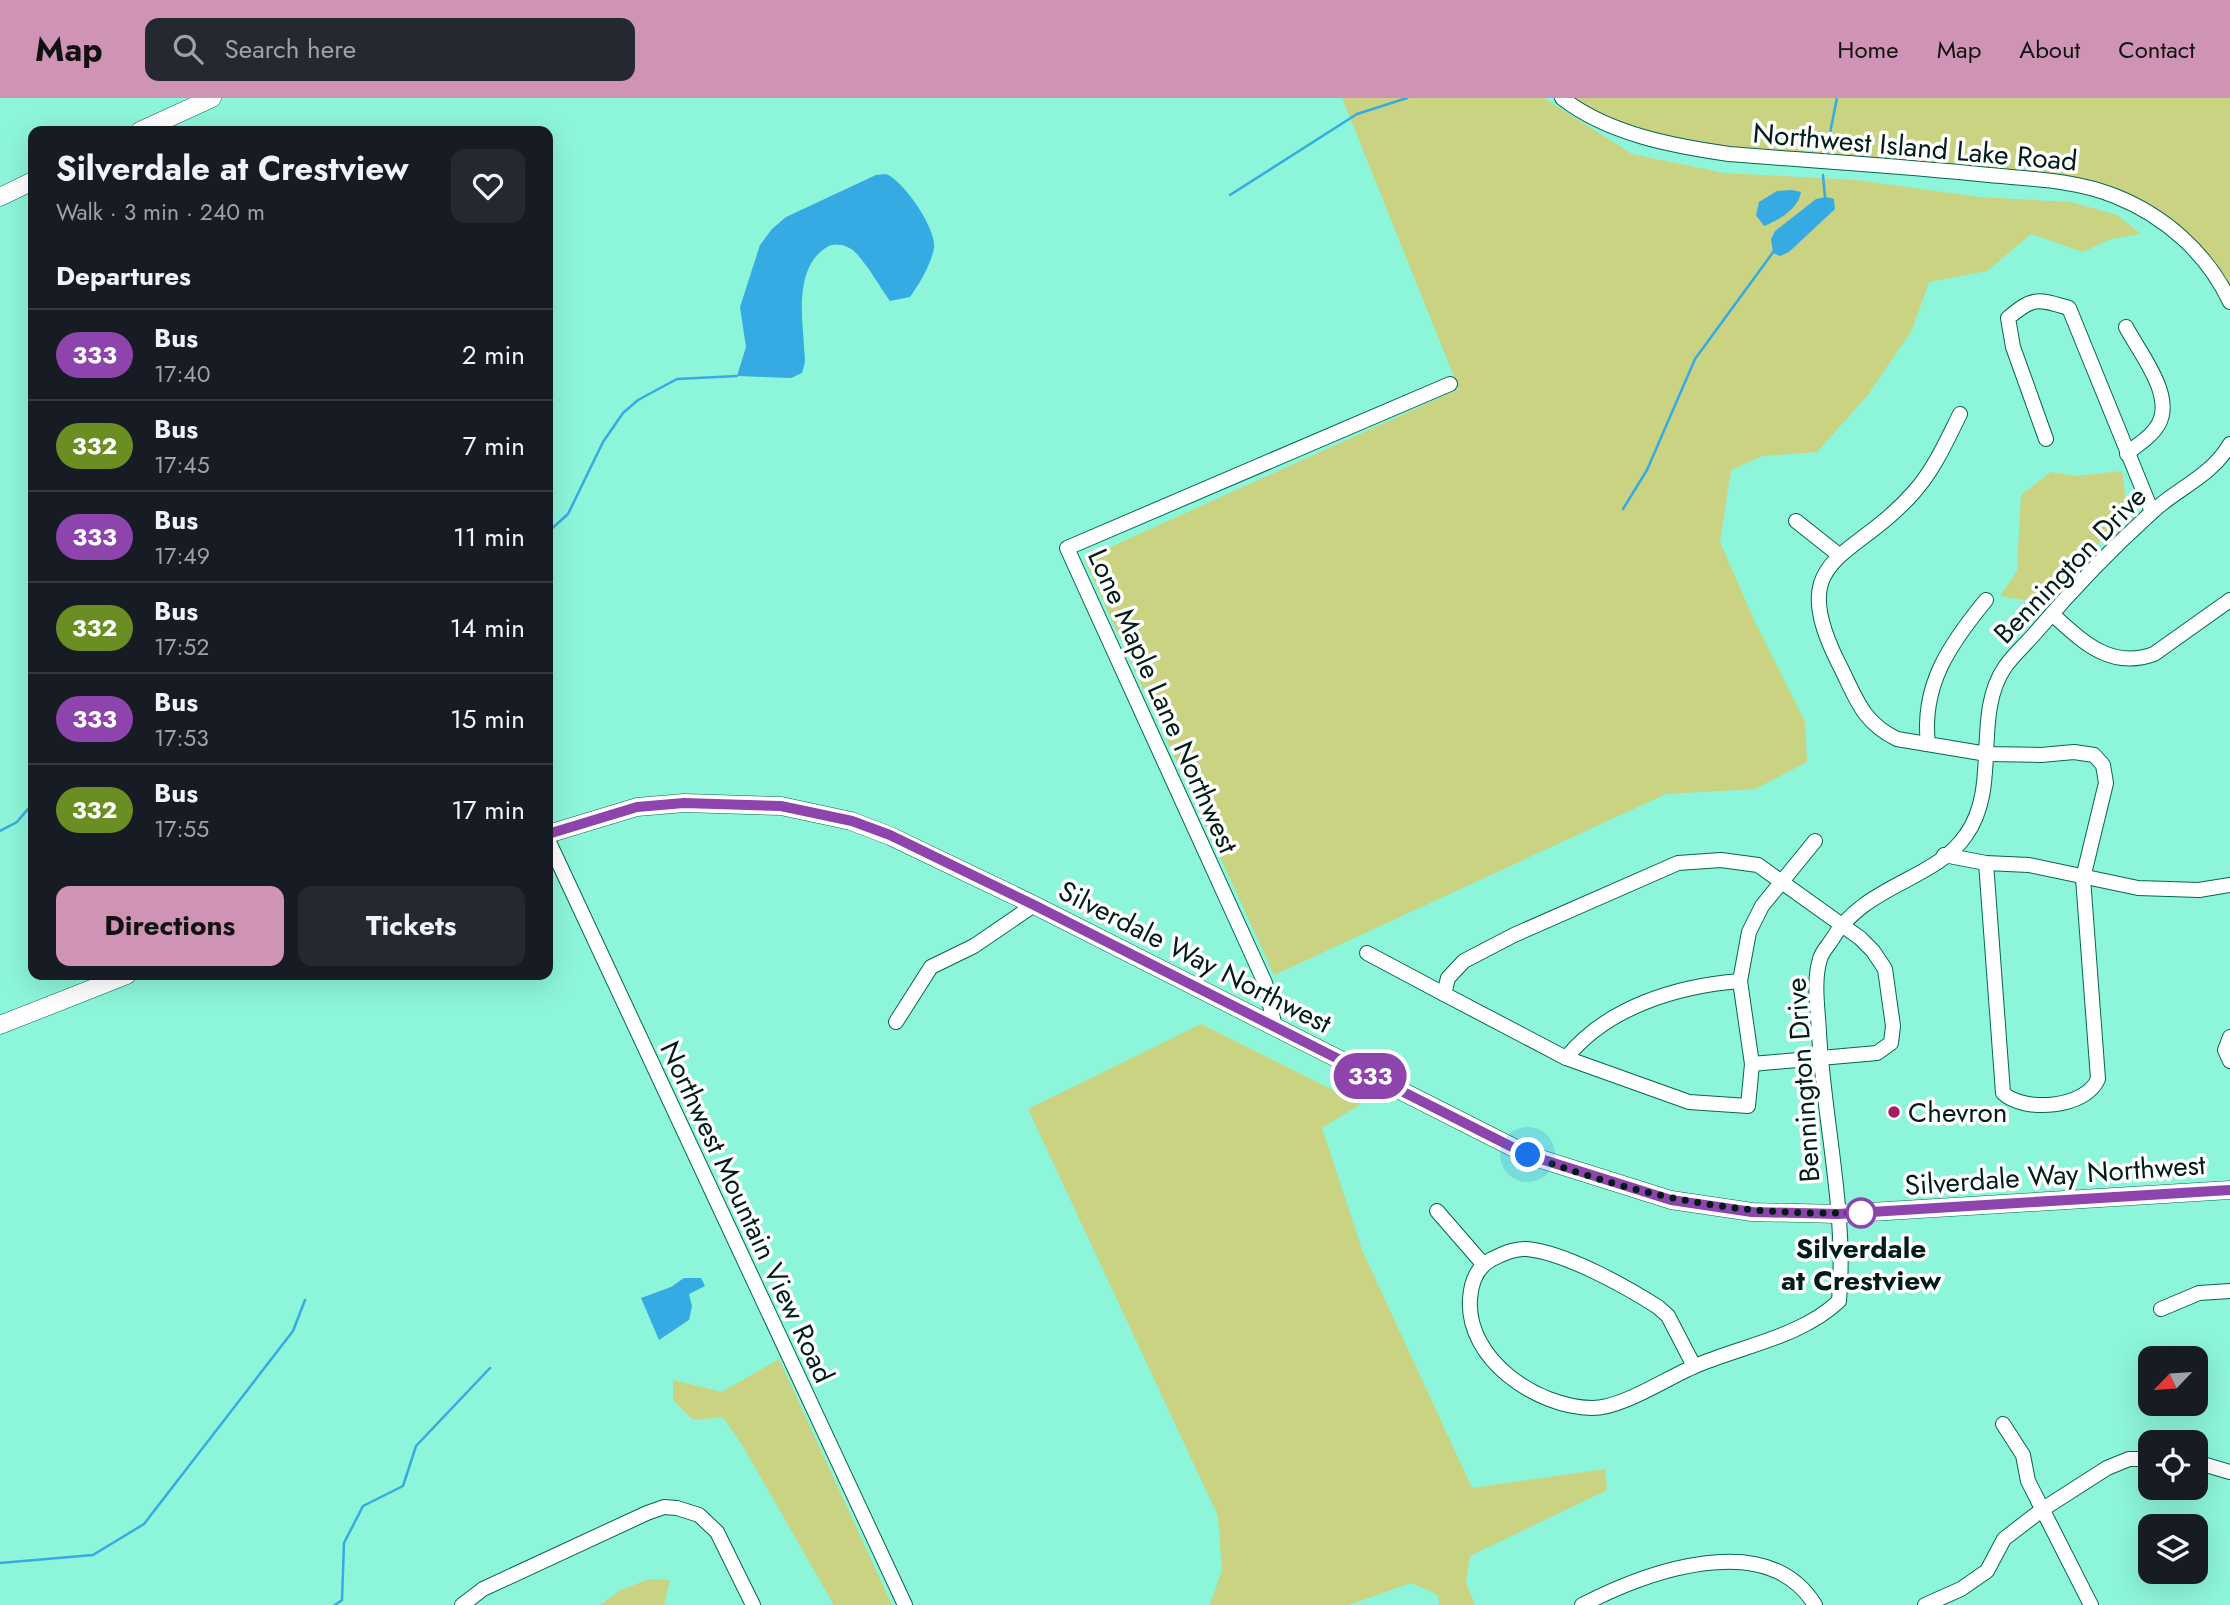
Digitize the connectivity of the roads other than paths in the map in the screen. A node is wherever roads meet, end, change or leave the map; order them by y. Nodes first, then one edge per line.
1 (212, 98) edge
2 (1562, 98) edge
3 (151, 126) edge
4 (28, 183) edge
5 (0, 197) edge
6 (2230, 302) edge
7 (2126, 327) dead end
8 (1450, 384) dead end
9 (1961, 414) dead end
10 (2046, 439) dead end
11 (2230, 444) edge
12 (2127, 454) junction
13 (2152, 512) junction
14 (1797, 521) dead end
15 (1839, 555) junction
16 (1986, 600) dead end
17 (2230, 600) edge
18 (2052, 614) junction
19 (1928, 744) junction
20 (1987, 754) junction
21 (553, 832) edge
22 (1815, 841) dead end
23 (553, 850) edge
24 (1944, 855) junction
25 (1986, 863) junction
26 (2083, 878) junction
27 (1782, 881) junction
28 (2230, 885) edge
29 (1034, 905) junction
30 (1839, 926) junction
31 (1367, 953) dead end
32 (114, 980) edge
33 (1740, 981) junction
34 (1444, 993) junction
35 (896, 1022) dead end
36 (0, 1025) edge
37 (1275, 1027) junction
38 (2230, 1037) edge
39 (1566, 1058) junction
40 (1821, 1058) junction
41 (2230, 1060) edge
42 (1752, 1064) junction
43 (2230, 1190) edge
44 (1437, 1211) dead end
45 (1838, 1214) junction
46 (1483, 1264) junction
47 (2230, 1291) edge
48 (2161, 1309) dead end
49 (1694, 1366) junction
50 (2003, 1424) dead end
51 (2138, 1459) edge
52 (2208, 1466) edge
53 (2230, 1472) edge
54 (2043, 1509) junction
55 (462, 1605) edge
56 (753, 1605) edge
57 (905, 1605) edge
58 (1582, 1605) edge
59 (1815, 1605) edge
60 (1925, 1605) edge
61 (2091, 1605) edge

1 - 3 main road
2 - 6 street, Northwest Island Lake Road
4 - 5 main road
7 - 12 street
8 - 37 street, Lone Maple Lane Northwest
9 - 15 street
10 - 12 street
11 - 13 street, Bennington Drive
12 - 13 street
13 - 18 street, Bennington Drive
14 - 15 street
15 - 19 street
16 - 19 street
17 - 18 street
18 - 20 street, Bennington Drive
19 - 20 street
20 - 24 street, Bennington Drive
20 - 26 street
21 - 29 main road, Silverdale Way Northwest
22 - 27 street
23 - 57 street, Northwest Mountain View Road
24 - 25 street
24 - 30 street, Bennington Drive
25 - 26 street
25 - 26 street
26 - 28 street
27 - 30 street
27 - 33 street
27 - 34 street
29 - 35 street
29 - 37 main road, Silverdale Way Northwest
30 - 40 street, Bennington Drive
30 - 40 street
31 - 34 street
32 - 36 main road
33 - 39 street
33 - 42 street
34 - 39 street
37 - 45 main road, Silverdale Way Northwest
38 - 41 street
39 - 42 street
40 - 42 street
40 - 45 street, Bennington Drive
43 - 45 main road, Silverdale Way Northwest
44 - 46 street
45 - 49 street, Bennington Drive
46 - 49 street
46 - 49 street
47 - 48 street
50 - 54 street
51 - 54 street
52 - 53 street
54 - 60 street
54 - 61 street
55 - 56 street
58 - 59 street

